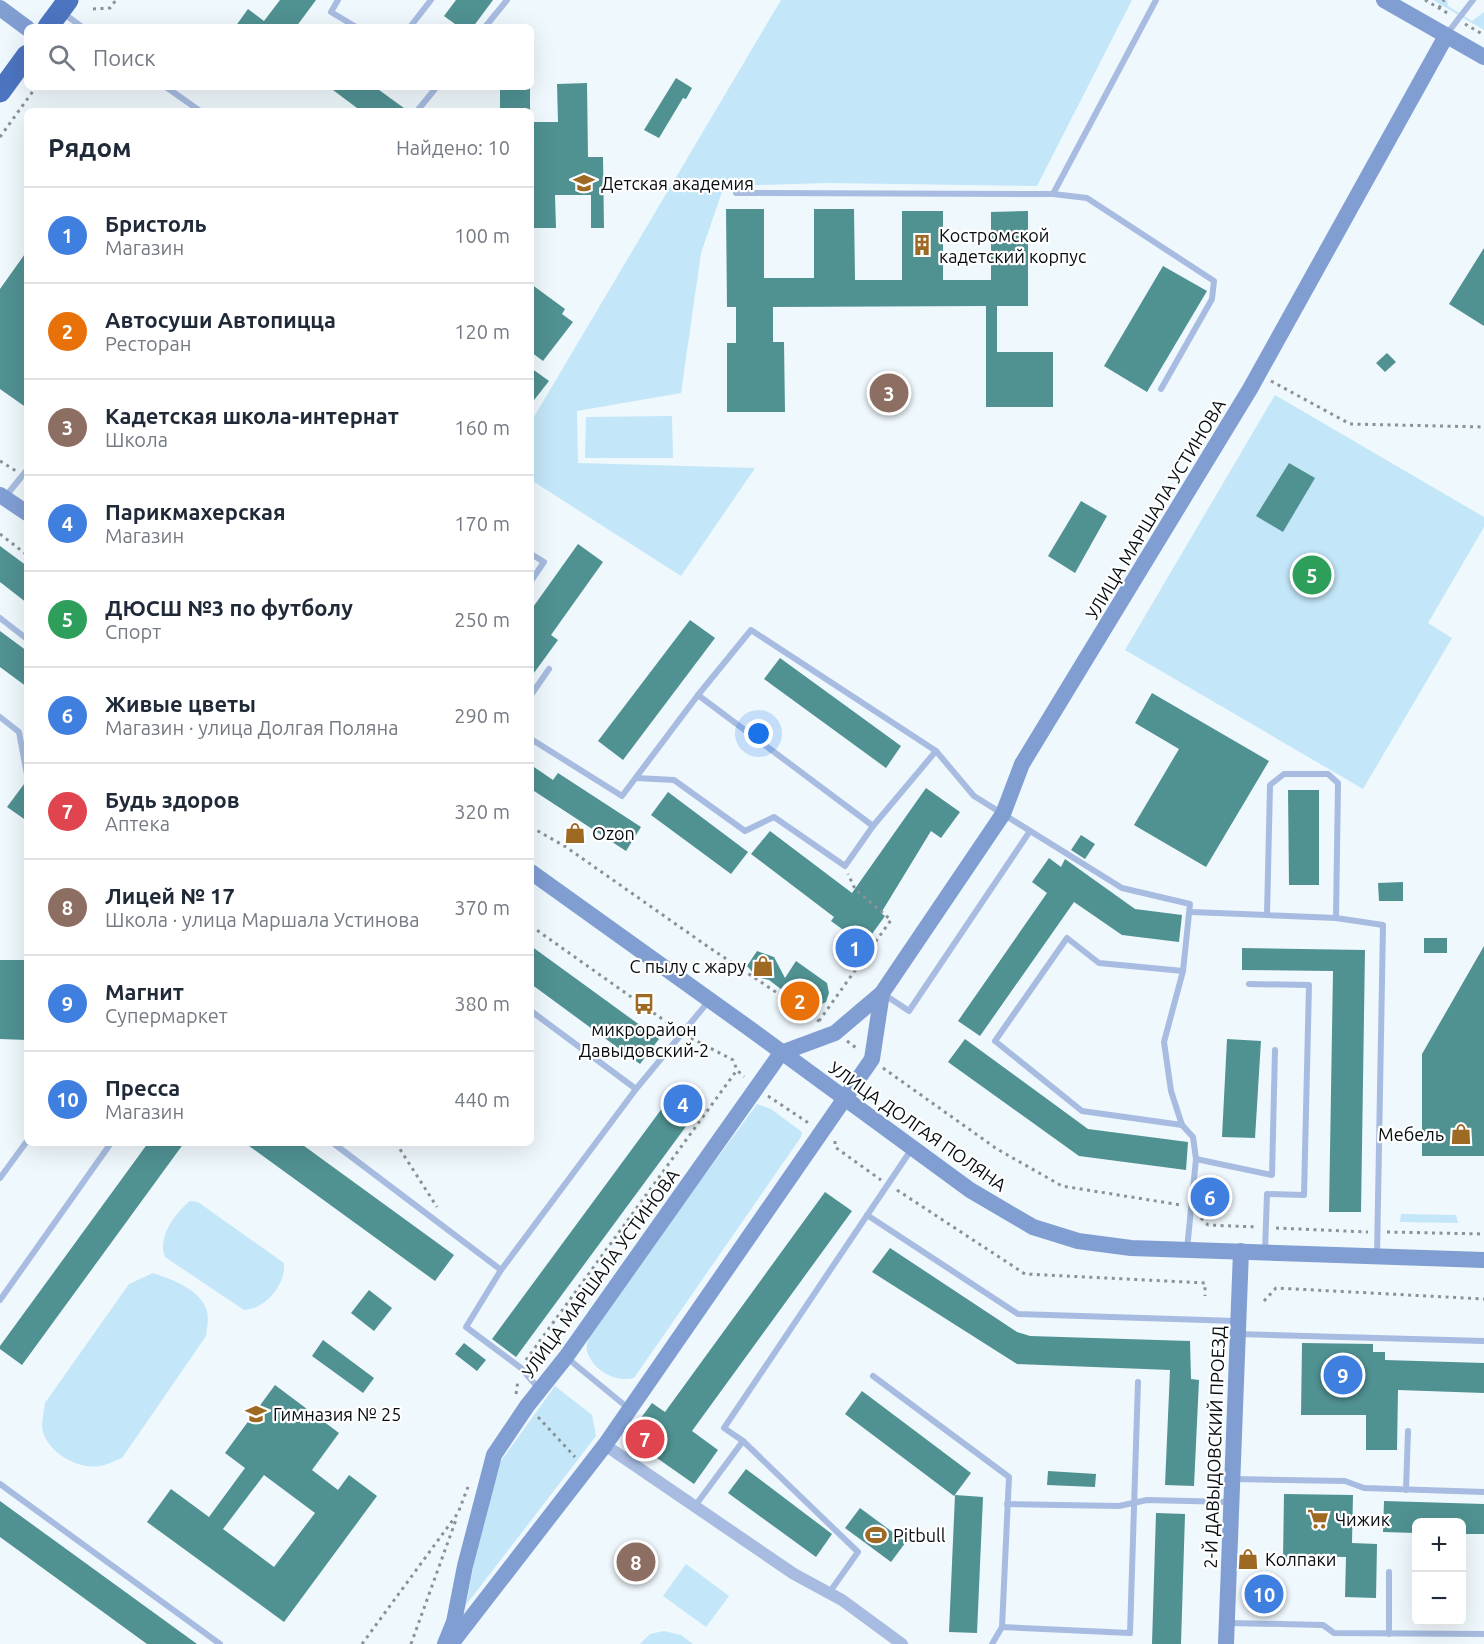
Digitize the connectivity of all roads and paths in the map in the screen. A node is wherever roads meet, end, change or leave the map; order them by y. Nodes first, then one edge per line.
1 (116, 0) edge
2 (338, 0) edge
3 (431, 0) edge
4 (507, 0) edge
5 (1156, 0) edge
6 (1384, 0) edge
7 (1444, 0) edge
8 (1473, 0) edge
9 (0, 8) edge
10 (1439, 8) dead end
11 (93, 9) dead end
12 (58, 12) edge
13 (77, 24) edge
14 (351, 24) edge
15 (413, 24) edge
16 (487, 24) edge
17 (24, 26) edge
18 (1446, 36) junction
19 (1484, 57) edge
20 (24, 59) edge
21 (34, 90) edge
22 (170, 90) edge
23 (433, 90) edge
24 (0, 92) edge
25 (196, 108) edge
26 (419, 108) edge
27 (0, 137) edge
28 (736, 193) dead end
29 (1053, 194) junction
30 (1259, 374) junction
31 (1161, 388) dead end
32 (1484, 427) edge
33 (24, 473) edge
34 (2, 496) edge
35 (24, 511) edge
36 (0, 534) edge
37 (24, 553) edge
38 (534, 556) edge
39 (534, 577) edge
40 (0, 618) edge
41 (24, 637) edge
42 (549, 669) dead end
43 (534, 691) edge
44 (698, 695) junction
45 (0, 717) edge
46 (534, 741) edge
47 (936, 752) junction
48 (24, 759) edge
49 (636, 778) junction
50 (1003, 814) junction
51 (873, 826) junction
52 (534, 829) edge
53 (1030, 831) junction
54 (845, 866) junction
55 (534, 874) edge
56 (1191, 912) junction
57 (1267, 915) junction
58 (1336, 918) junction
59 (534, 928) edge
60 (1183, 971) junction
61 (1249, 984) dead end
62 (882, 993) junction
63 (710, 999) junction
64 (534, 1013) edge
65 (819, 1021) junction
66 (835, 1033) junction
67 (683, 1034) junction
68 (1275, 1050) dead end
69 (781, 1053) junction
70 (872, 1059) junction
71 (736, 1070) junction
72 (636, 1089) junction
73 (757, 1089) junction
74 (845, 1098) junction
75 (1182, 1125) junction
76 (822, 1131) junction
77 (24, 1145) edge
78 (109, 1146) edge
79 (337, 1146) edge
80 (398, 1146) edge
81 (913, 1147) junction
82 (1196, 1159) junction
83 (1, 1175) edge
84 (888, 1184) junction
85 (1190, 1207) junction
86 (437, 1208) dead end
87 (867, 1215) junction
88 (1266, 1227) junction
89 (1378, 1232) junction
90 (1484, 1234) edge
91 (1187, 1250) junction
92 (1241, 1251) junction
93 (1265, 1252) junction
94 (1377, 1256) junction
95 (1484, 1260) edge
96 (501, 1270) junction
97 (1205, 1296) dead end
98 (1484, 1299) edge
99 (0, 1300) edge
100 (1264, 1301) dead end
101 (1238, 1327) junction
102 (1484, 1341) edge
103 (566, 1357) junction
104 (521, 1368) junction
105 (873, 1376) dead end
106 (1138, 1382) dead end
107 (540, 1389) junction
108 (515, 1400) dead end
109 (630, 1410) junction
110 (538, 1417) dead end
111 (1408, 1431) dead end
112 (743, 1441) junction
113 (605, 1445) junction
114 (575, 1457) dead end
115 (472, 1477) dead end
116 (1232, 1479) junction
117 (0, 1484) edge
118 (1406, 1490) junction
119 (1484, 1492) edge
120 (1232, 1502) junction
121 (1134, 1503) junction
122 (1007, 1504) junction
123 (695, 1506) junction
124 (458, 1513) junction
125 (1389, 1572) dead end
126 (829, 1593) junction
127 (1227, 1623) junction
128 (1002, 1627) junction
129 (1389, 1634) junction
130 (1484, 1634) edge
131 (220, 1644) edge
132 (362, 1644) edge
133 (411, 1644) edge
134 (446, 1644) edge
135 (451, 1644) edge
136 (902, 1644) edge
137 (992, 1644) edge
138 (1226, 1644) edge

1 - 11 path
2 - 14 lane
3 - 15 lane
4 - 16 lane
5 - 29 lane
6 - 18 street
7 - 10 path
8 - 18 lane
9 - 17 street
12 - 13 lane
18 - 19 street
18 - 30 street, УЛИЦА МАРШАЛА УСТИНОВА
20 - 24 highway
21 - 27 path
22 - 25 lane
23 - 26 lane
28 - 29 lane
29 - 31 lane
30 - 32 path
30 - 50 street, УЛИЦА МАРШАЛА УСТИНОВА
33 - 34 lane
34 - 35 street
36 - 37 path
38 - 39 lane
40 - 41 lane
42 - 43 lane
44 - 47 lane
44 - 49 lane
44 - 51 lane
45 - 48 lane
46 - 49 lane
47 - 50 lane
47 - 51 lane
49 - 54 lane
50 - 53 lane
50 - 62 street, УЛИЦА МАРШАЛА УСТИНОВА
51 - 54 lane
52 - 65 path
53 - 56 lane
53 - 62 lane
54 - 65 path
55 - 63 street, УЛИЦА ДОЛГАЯ ПОЛЯНА
56 - 57 lane
56 - 60 lane
57 - 58 lane
57 - 58 lane
58 - 89 lane
59 - 67 path
60 - 75 lane
60 - 75 lane
61 - 88 lane
62 - 66 street, УЛИЦА МАРШАЛА УСТИНОВА
62 - 70 street, УЛИЦА МАРШАЛА УСТИНОВА
63 - 67 lane
63 - 69 street, УЛИЦА ДОЛГАЯ ПОЛЯНА
64 - 72 lane
65 - 66 path
66 - 69 street, УЛИЦА МАРШАЛА УСТИНОВА
66 - 70 path
67 - 71 path
67 - 72 lane
68 - 82 lane
69 - 73 street, УЛИЦА МАРШАЛА УСТИНОВА
69 - 74 street, УЛИЦА ДОЛГАЯ ПОЛЯНА
70 - 74 street, УЛИЦА МАРШАЛА УСТИНОВА
70 - 85 path
71 - 73 path
71 - 104 path
72 - 96 lane
73 - 76 path
73 - 103 street, УЛИЦА МАРШАЛА УСТИНОВА
74 - 76 street, УЛИЦА МАРШАЛА УСТИНОВА
74 - 81 street, УЛИЦА ДОЛГАЯ ПОЛЯНА
75 - 82 lane
76 - 84 path
76 - 109 street, УЛИЦА МАРШАЛА УСТИНОВА
77 - 83 lane
78 - 99 lane
79 - 96 lane
80 - 86 path
81 - 84 lane
81 - 91 street, УЛИЦА ДОЛГАЯ ПОЛЯНА
82 - 85 lane
84 - 87 lane
84 - 97 path
85 - 88 path
85 - 91 lane
87 - 101 lane
87 - 112 lane
88 - 89 path
88 - 93 lane
89 - 90 path
89 - 94 lane
91 - 92 street, УЛИЦА ДОЛГАЯ ПОЛЯНА
92 - 93 street, УЛИЦА ДОЛГАЯ ПОЛЯНА
92 - 101 street, 2-Й ДАВЫДОВСКИЙ ПРОЕЗД
93 - 94 street, УЛИЦА ДОЛГАЯ ПОЛЯНА
94 - 95 street, УЛИЦА ДОЛГАЯ ПОЛЯНА
96 - 104 lane
98 - 100 path
101 - 102 lane
101 - 116 street, 2-Й ДАВЫДОВСКИЙ ПРОЕЗД
103 - 107 street, УЛИЦА МАРШАЛА УСТИНОВА
103 - 109 lane
104 - 107 lane
104 - 108 path
105 - 122 lane
106 - 121 lane
107 - 134 street, УЛИЦА МАРШАЛА УСТИНОВА
109 - 113 street, УЛИЦА МАРШАЛА УСТИНОВА
110 - 114 path
111 - 118 lane
112 - 123 lane
112 - 126 lane
113 - 123 street
113 - 135 street, УЛИЦА МАРШАЛА УСТИНОВА
115 - 124 path
116 - 118 lane
116 - 120 street, 2-Й ДАВЫДОВСКИЙ ПРОЕЗД
117 - 131 lane
118 - 119 lane
120 - 121 lane
120 - 127 street, 2-Й ДАВЫДОВСКИЙ ПРОЕЗД
121 - 122 lane
121 - 128 lane
122 - 128 lane
123 - 126 street
124 - 132 path
124 - 133 path
125 - 129 lane
126 - 136 street
127 - 129 lane
127 - 138 street, 2-Й ДАВЫДОВСКИЙ ПРОЕЗД
128 - 137 lane
129 - 130 lane

